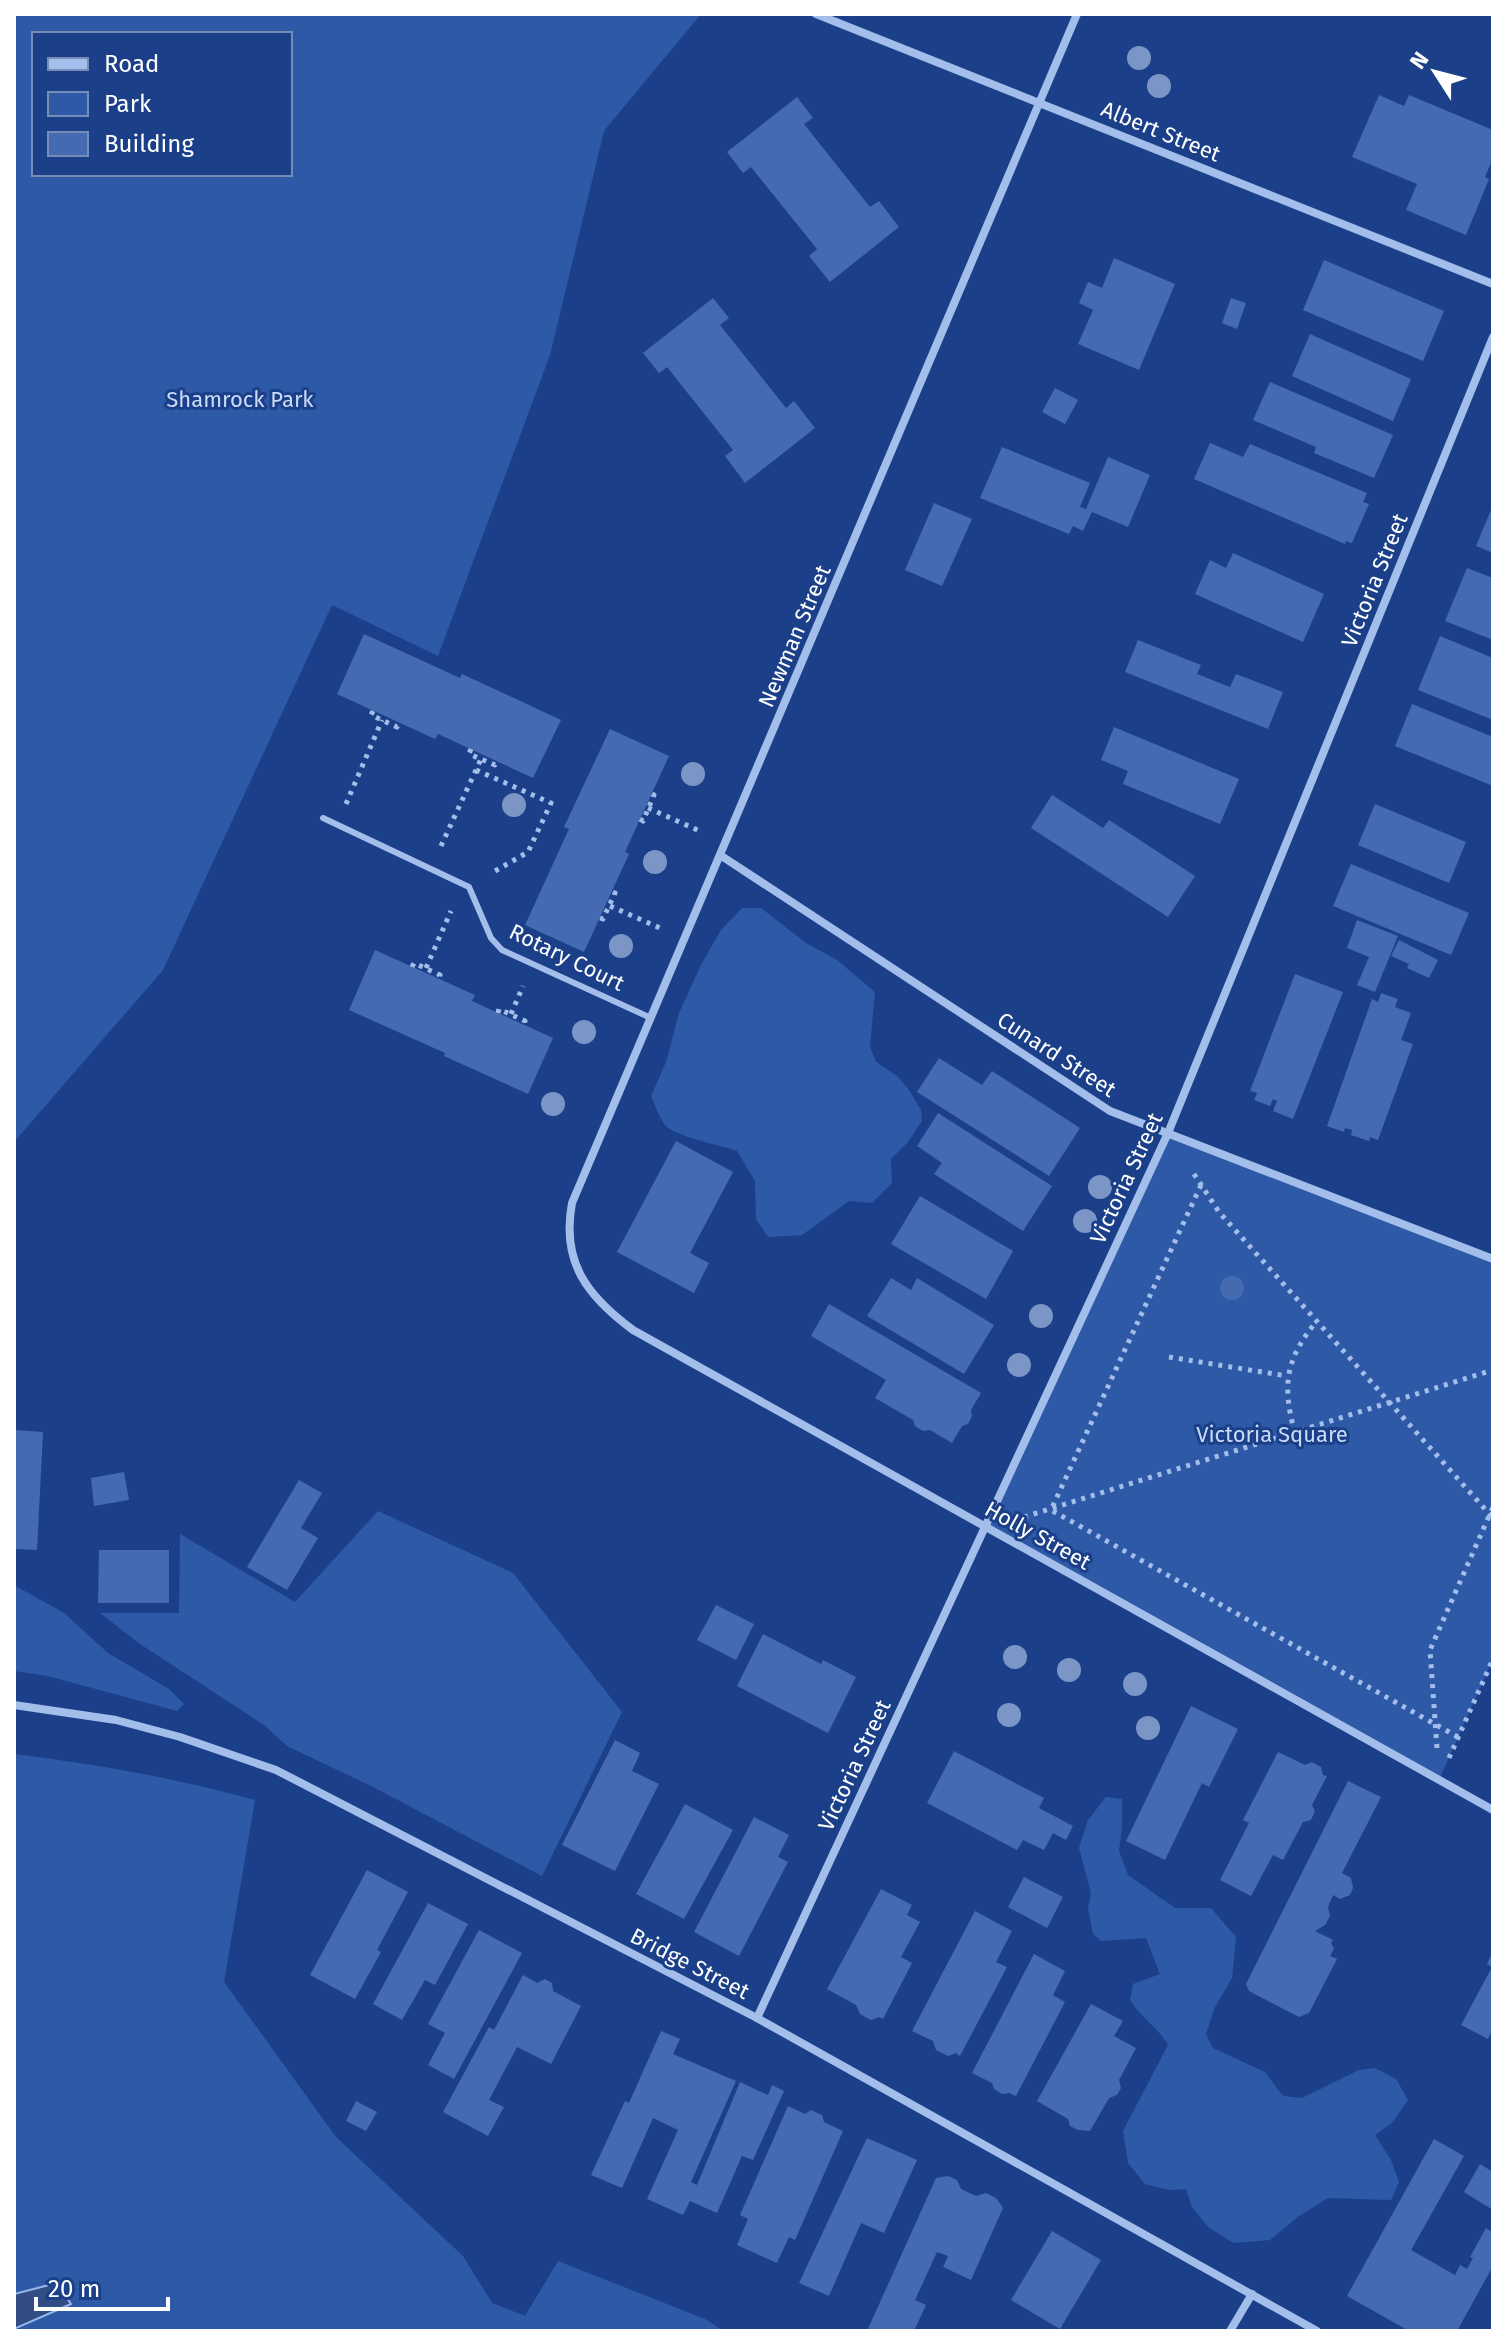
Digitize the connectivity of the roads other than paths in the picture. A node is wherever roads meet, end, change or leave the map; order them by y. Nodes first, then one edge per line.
1 (816, 14) edge
2 (1077, 14) edge
3 (1041, 102) junction
4 (1493, 284) edge
5 (1493, 337) edge
6 (323, 818) dead end
7 (720, 855) junction
8 (651, 1018) junction
9 (1168, 1133) junction
10 (1493, 1259) edge
11 (580, 1274) joint
12 (985, 1527) junction
13 (14, 1705) edge
14 (1493, 1810) edge
15 (757, 2018) junction
16 (1252, 2294) junction
17 (1230, 2331) edge
18 (1317, 2331) edge

1 - 3 street, Albert Street
2 - 3 street, Newman Street
3 - 4 street, Albert Street
3 - 7 street, Newman Street
5 - 9 street, Victoria Street
6 - 8 lane, Rotary Court
7 - 8 street, Newman Street
7 - 9 street, Cunard Street
8 - 11 street, Newman Street
9 - 10 street, Cunard Street
9 - 12 street, Victoria Street
11 - 12 street, Holly Street
12 - 14 street, Holly Street
12 - 15 street, Victoria Street
13 - 15 street, Bridge Street
15 - 16 street, Bridge Street
16 - 17 street
16 - 18 street, Bridge Street

